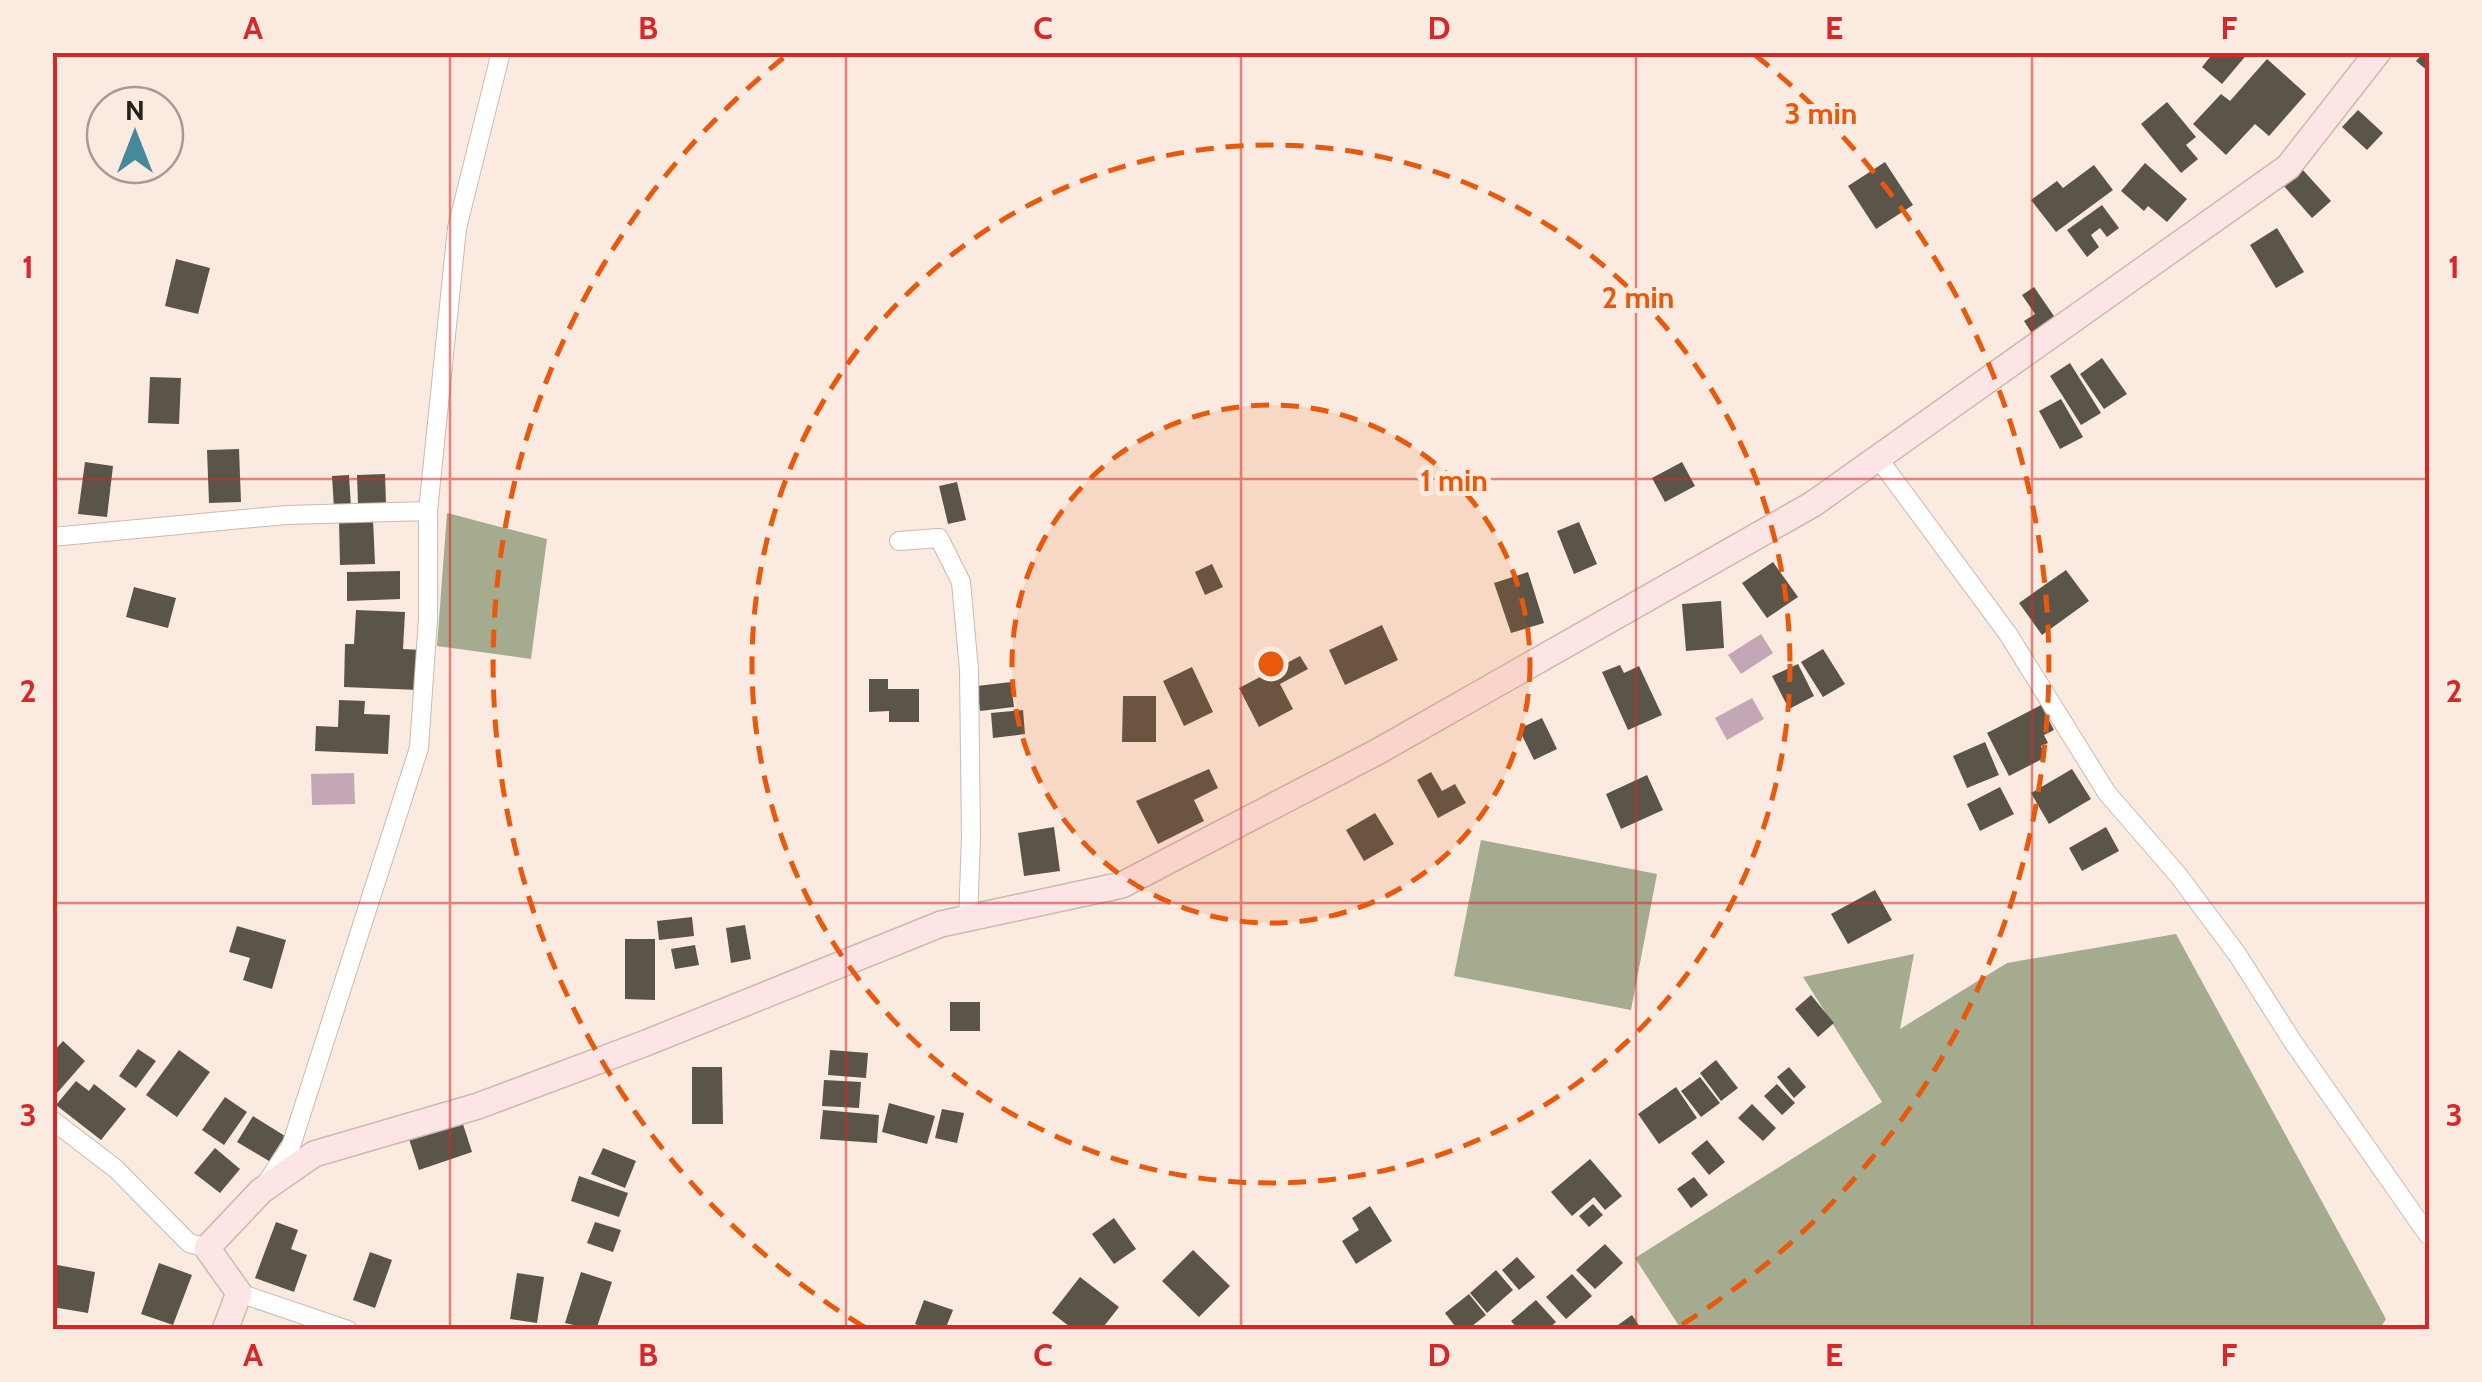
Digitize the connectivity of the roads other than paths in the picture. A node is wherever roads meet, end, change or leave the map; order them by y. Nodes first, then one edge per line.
1 (500, 52) edge
2 (2378, 52) edge
3 (1878, 458) junction
4 (428, 511) junction
5 (52, 537) edge
6 (899, 541) dead end
7 (968, 920) junction
8 (52, 1120) edge
9 (261, 1190) junction
10 (2430, 1233) edge
11 (207, 1248) junction
12 (238, 1293) junction
13 (225, 1330) edge
14 (348, 1330) edge

1 - 4 street
2 - 3 street
3 - 7 street
3 - 10 street
4 - 5 street
4 - 9 street
6 - 7 street
7 - 9 street
8 - 11 street
9 - 11 street
11 - 12 street
12 - 13 street
12 - 14 street

